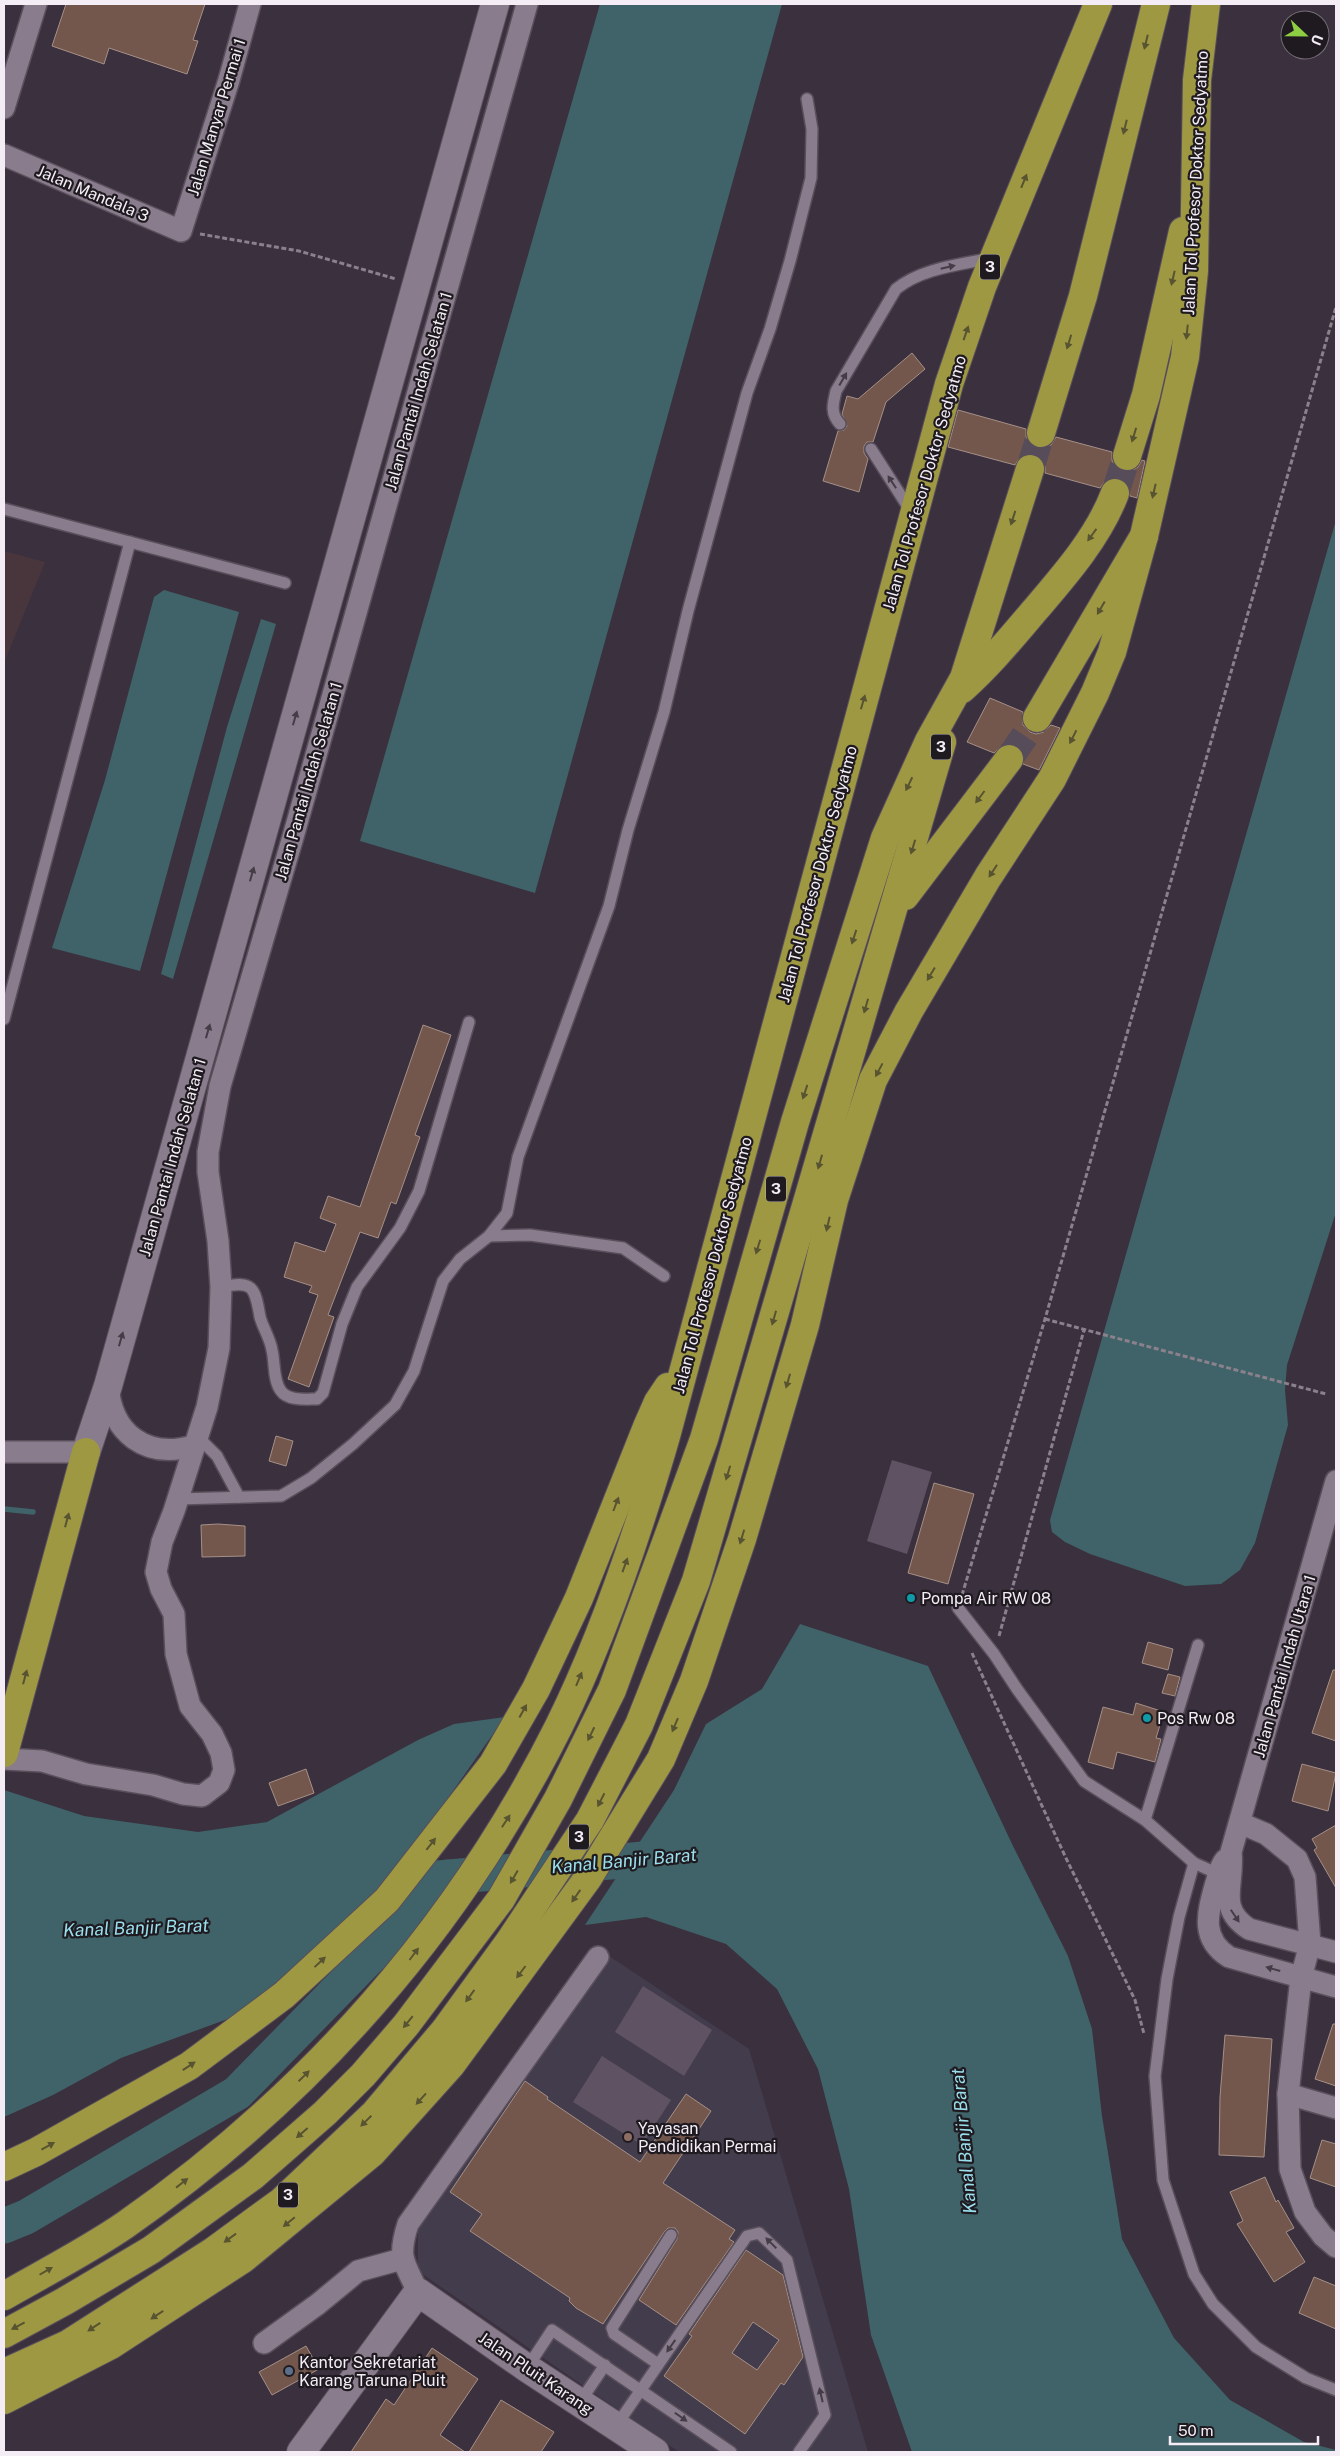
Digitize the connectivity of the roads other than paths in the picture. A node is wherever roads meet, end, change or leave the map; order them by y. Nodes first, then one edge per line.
1 (36, 4) edge
2 (250, 4) edge
3 (495, 4) edge
4 (528, 4) edge
5 (1156, 4) edge
6 (1206, 4) edge
7 (1091, 11) edge
8 (807, 100) dead end
9 (4, 108) edge
10 (4, 155) edge
11 (1194, 179) junction
12 (181, 230) joint
13 (994, 257) junction
14 (840, 424) dead end
15 (1042, 433) tunnel mouth
16 (871, 449) dead end
17 (1127, 456) tunnel mouth
18 (1030, 469) tunnel mouth
19 (1116, 493) tunnel mouth
20 (4, 509) edge
21 (913, 514) junction
22 (1144, 536) junction
23 (130, 542) junction
24 (285, 583) dead end
25 (955, 694) junction
26 (1037, 718) tunnel mouth
27 (1009, 759) tunnel mouth
28 (895, 909) junction
29 (4, 1019) edge
30 (469, 1022) dead end
31 (489, 1236) junction
32 (664, 1276) dead end
33 (221, 1287) junction
34 (684, 1363) junction
35 (108, 1386) junction
36 (195, 1441) junction
37 (4, 1452) edge
38 (76, 1452) junction
39 (1336, 1481) edge
40 (238, 1497) junction
41 (178, 1499) junction
42 (958, 1608) road end
43 (1198, 1644) dead end
44 (4, 1753) edge
45 (4, 1759) edge
46 (1145, 1820) junction
47 (1240, 1823) junction
48 (1194, 1864) junction
49 (1225, 1877) junction
50 (1310, 1944) junction
51 (1336, 1952) edge
52 (598, 1957) dead end
53 (1301, 1978) junction
54 (1336, 1988) edge
55 (1288, 2094) junction
56 (1336, 2108) edge
57 (4, 2167) edge
58 (671, 2235) dead end
59 (1336, 2247) edge
60 (402, 2259) junction
61 (418, 2292) junction
62 (4, 2296) edge
63 (4, 2334) edge
64 (264, 2344) dead end
65 (658, 2364) junction
66 (605, 2365) junction
67 (527, 2368) junction
68 (4, 2373) edge
69 (641, 2390) junction
70 (1336, 2390) edge
71 (4, 2400) edge
72 (580, 2402) junction
73 (616, 2426) junction
74 (310, 2449) edge
75 (655, 2452) edge
76 (731, 2452) edge
77 (799, 2452) edge

1 - 9 street
2 - 12 street, Jalan Manyar Permai 1
35 -> 3 street, Jalan Pantai Indah Selatan 1
4 - 33 street, Jalan Pantai Indah Selatan 1
5 -> 15 highway
6 - 11 highway, Jalan Tol Profesor Doktor Sedyatmo
13 -> 7 highway, Jalan Tol Profesor Doktor Sedyatmo / 3
8 - 31 lane
10 - 12 street, Jalan Mandala 3
11 -> 17 highway
11 -> 22 highway, Jalan Tol Profesor Doktor Sedyatmo
14 -> 13 lane
21 -> 13 highway, Jalan Tol Profesor Doktor Sedyatmo / 3
21 -> 16 lane
18 -> 25 highway, 3
19 -> 25 highway
20 - 23 lane
34 -> 21 highway, Jalan Tol Profesor Doktor Sedyatmo / 3
22 -> 26 highway, Jalan Tol Profesor Doktor Sedyatmo
22 -> 71 highway
23 - 24 lane
23 - 29 lane
25 -> 28 highway, 3
25 -> 63 highway, 3
27 -> 28 highway, 3
28 -> 68 highway, 3
30 - 33 lane
31 - 32 lane
31 - 40 lane
33 - 36 street, Jalan Pantai Indah Selatan 1
57 -> 34 highway
62 -> 34 highway, Jalan Tol Profesor Doktor Sedyatmo / 3
35 - 36 street, Jalan Pantai Indah Selatan 1
35 - 38 street, Jalan Pantai Indah Selatan 1
36 - 40 lane
36 - 41 street
37 - 38 street
44 -> 38 highway
39 - 47 street, Jalan Pantai Indah Utara 1
40 - 41 lane
41 - 45 street
42 - 46 lane
43 - 46 lane
46 - 48 lane
47 - 49 street, Jalan Pantai Indah Utara 1
47 - 50 street
48 - 49 lane
48 - 70 lane
49 -> 50 street
53 -> 49 street
50 - 51 street
50 - 53 street
52 - 60 street
53 - 54 street
53 - 55 street
55 - 56 street
55 - 59 street
58 - 65 lane
60 - 61 street
60 - 64 street
61 - 67 street, Jalan Pluit Karang
61 - 74 street
65 - 69 lane
77 -> 65 lane
66 - 67 lane
66 - 69 lane
66 - 72 lane
67 - 72 street, Jalan Pluit Karang
69 - 73 lane
69 -> 76 lane
72 - 73 street, Jalan Pluit Karang
73 - 75 street, Jalan Pluit Karang

